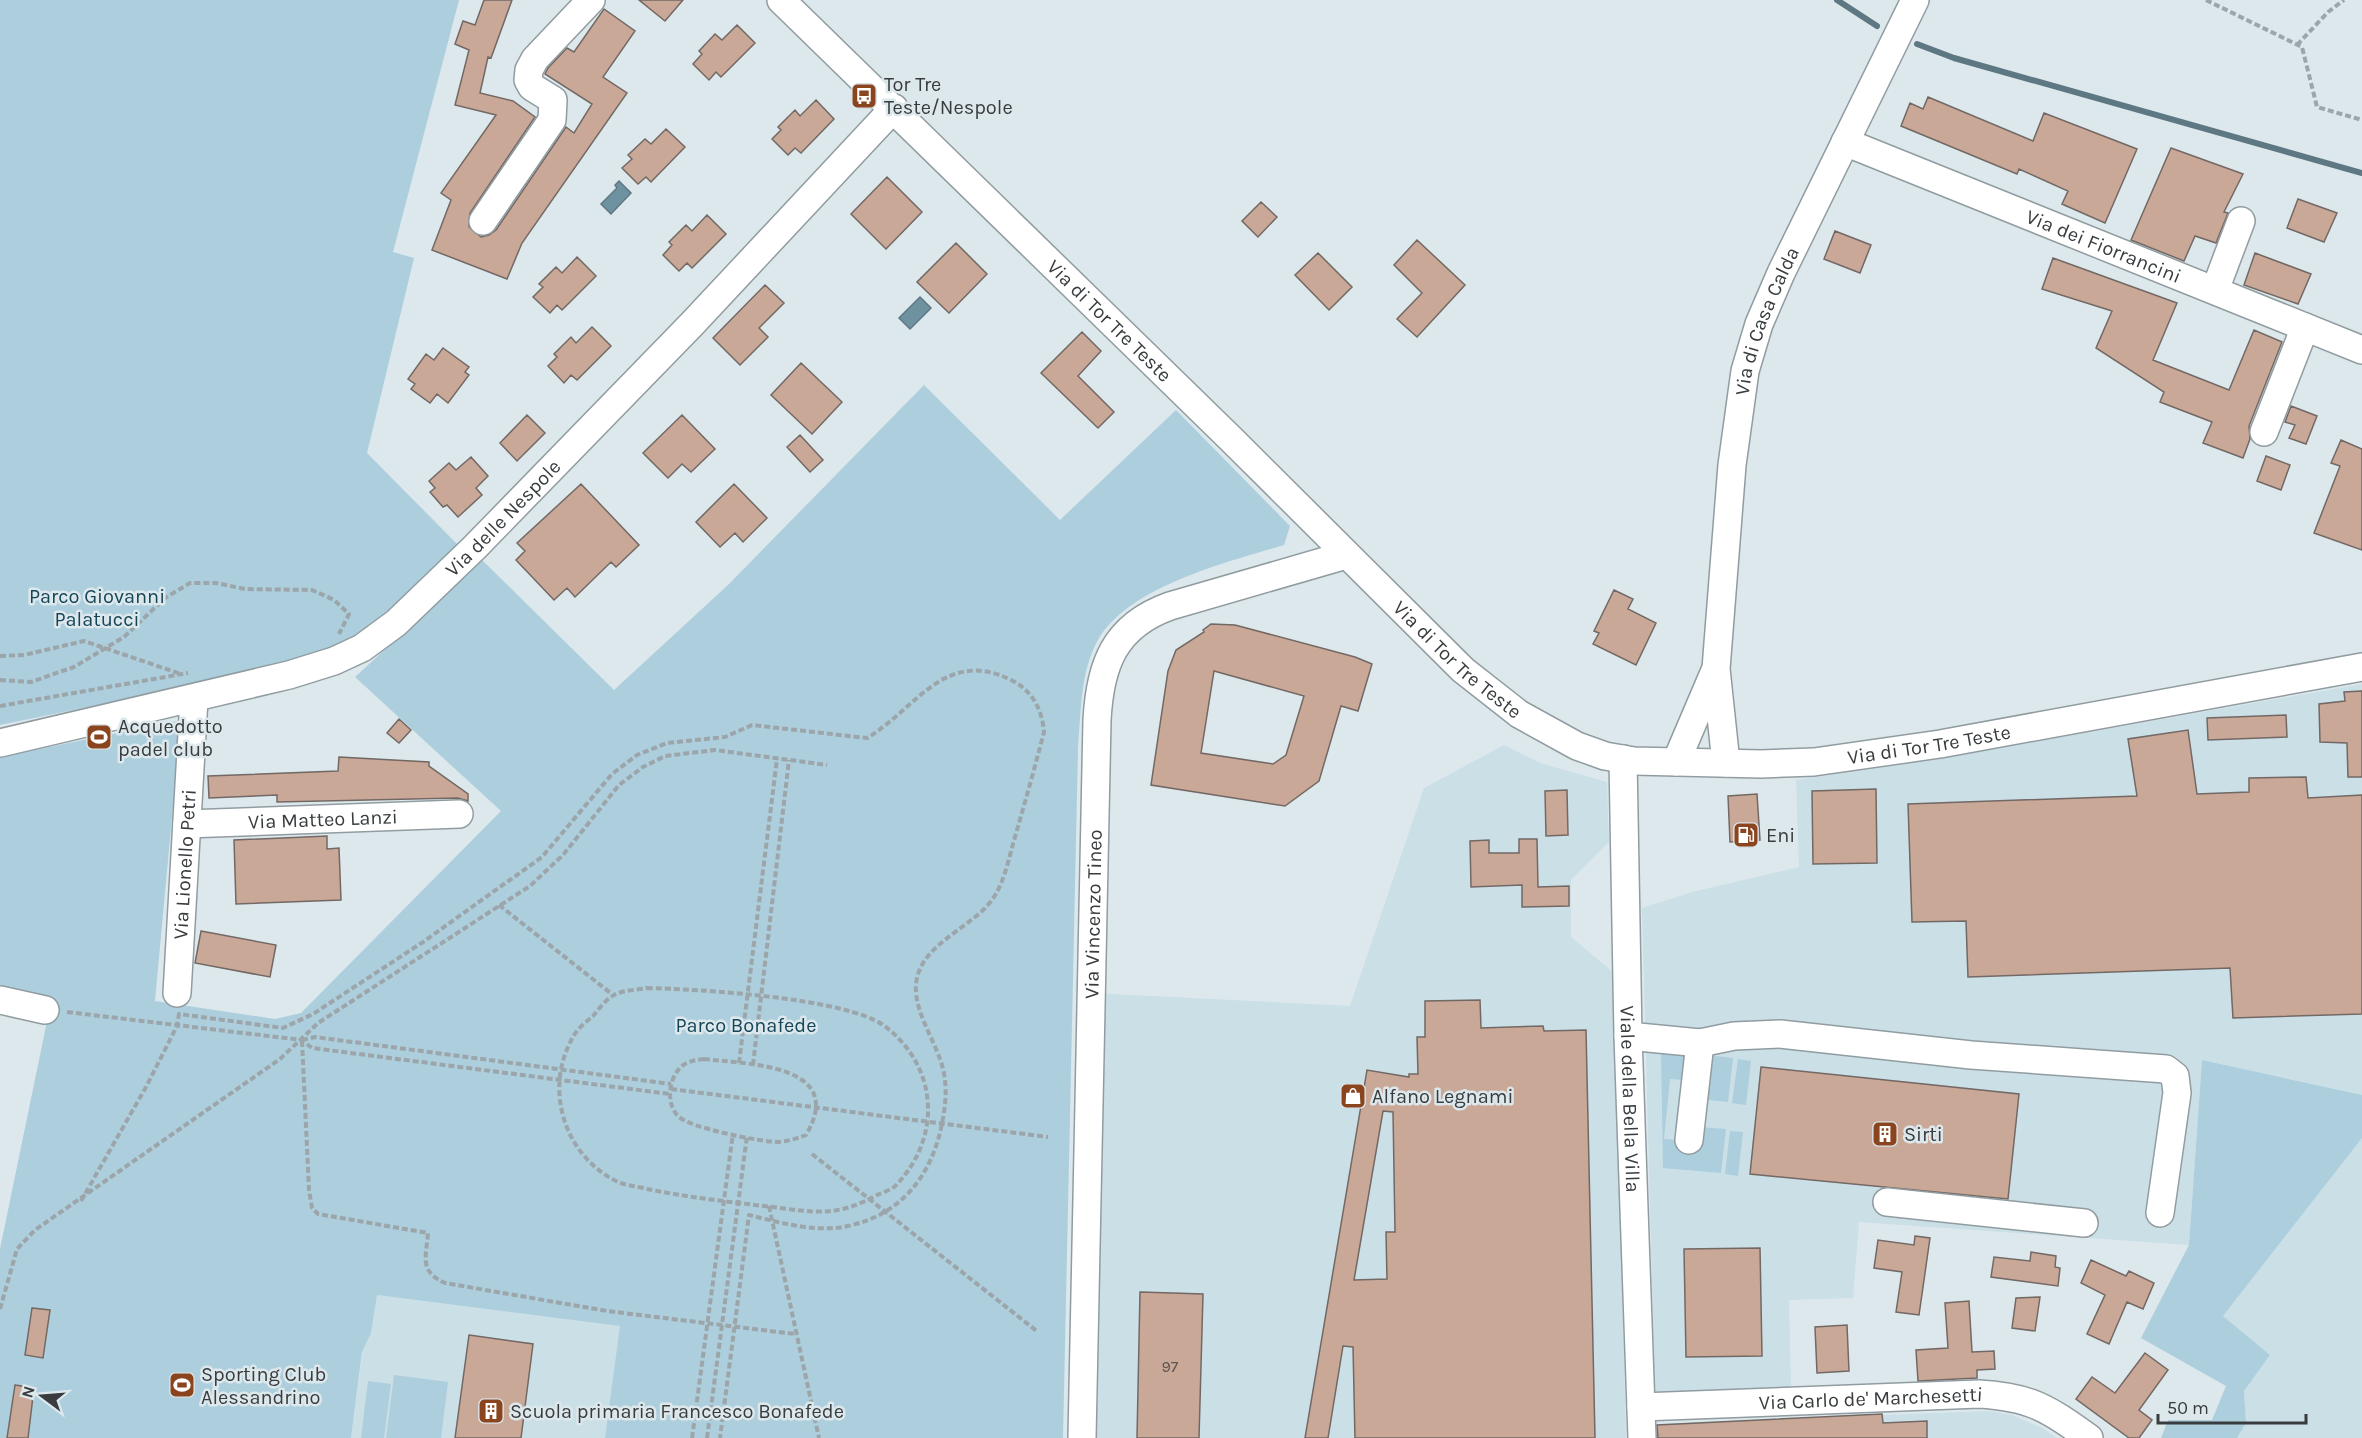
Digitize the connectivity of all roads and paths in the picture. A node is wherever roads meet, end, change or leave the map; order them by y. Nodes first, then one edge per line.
1 (591, 0) edge
2 (781, 0) edge
3 (1915, 0) edge
4 (2206, 0) edge
5 (2344, 0) edge
6 (2297, 45) junction
7 (894, 108) junction
8 (2362, 120) edge
9 (1845, 142) junction
10 (483, 221) dead end
11 (2241, 221) dead end
12 (2215, 291) junction
13 (2305, 327) junction
14 (2362, 350) edge
15 (2264, 432) dead end
16 (1346, 555) junction
17 (333, 639) dead end
18 (106, 648) junction
19 (0, 656) edge
20 (2362, 667) edge
21 (1716, 669) junction
22 (193, 672) dead end
23 (182, 674) junction
24 (0, 681) edge
25 (194, 699) junction
26 (0, 706) edge
27 (0, 742) edge
28 (777, 759) junction
29 (1623, 759) junction
30 (789, 760) junction
31 (1677, 762) junction
32 (1726, 763) junction
33 (827, 765) dead end
34 (459, 814) dead end
35 (187, 824) junction
36 (499, 905) junction
37 (177, 993) dead end
38 (613, 995) junction
39 (748, 996) junction
40 (762, 998) junction
41 (0, 1000) edge
42 (45, 1010) joint
43 (177, 1026) junction
44 (1628, 1036) junction
45 (302, 1040) junction
46 (1700, 1043) junction
47 (739, 1063) junction
48 (753, 1065) junction
49 (560, 1069) junction
50 (559, 1080) junction
51 (671, 1086) junction
52 (670, 1094) junction
53 (816, 1109) junction
54 (928, 1121) junction
55 (942, 1123) junction
56 (733, 1133) junction
57 (747, 1136) junction
58 (1048, 1137) dead end
59 (1689, 1140) dead end
60 (812, 1154) dead end
61 (870, 1199) junction
62 (81, 1201) junction
63 (724, 1201) junction
64 (737, 1202) junction
65 (1887, 1202) dead end
66 (769, 1206) junction
67 (886, 1212) junction
68 (2160, 1213) dead end
69 (771, 1220) junction
70 (2084, 1223) dead end
71 (0, 1309) edge
72 (708, 1323) junction
73 (722, 1325) junction
74 (735, 1327) junction
75 (1038, 1332) dead end
76 (795, 1334) junction
77 (1641, 1407) junction
78 (692, 1438) edge
79 (707, 1438) edge
80 (720, 1438) edge
81 (819, 1438) edge
82 (1082, 1438) edge
83 (1642, 1438) edge
84 (2089, 1438) edge

1 - 10 street
2 - 7 street, Via di Tor Tre Teste
3 - 9 street, Via di Casa Calda
4 - 6 path
5 - 6 path
6 - 8 path
7 - 16 street, Via di Tor Tre Teste
7 - 25 street, Via delle Nespole
9 - 12 street, Via dei Fiorrancini
9 - 21 street, Via di Casa Calda
11 - 12 street
12 - 13 street, Via dei Fiorrancini
13 - 14 street, Via dei Fiorrancini
13 - 15 street
16 - 29 street, Via di Tor Tre Teste
16 - 82 street, Via Vincenzo Tineo
17 - 18 path
18 - 19 path
18 - 23 path
18 - 24 path
20 - 32 street, Via di Tor Tre Teste
21 - 31 street, Via di Casa Calda
21 - 32 street, Via di Casa Calda
22 - 23 path
23 - 26 path
25 - 27 street, Via delle Nespole
25 - 35 street, Via Lionello Petri
28 - 30 path
28 - 36 path
28 - 39 path
29 - 31 street, Via di Tor Tre Teste
29 - 44 street, Viale della Bella Villa
30 - 33 path
30 - 40 path
31 - 32 street, Via di Tor Tre Teste
34 - 35 street, Via Matteo Lanzi
35 - 37 street, Via Lionello Petri
36 - 38 path
36 - 45 path
38 - 39 path
38 - 49 path
39 - 40 path
39 - 47 path
40 - 48 path
40 - 54 path
41 - 42 street
42 - 43 path
43 - 45 path
43 - 55 path
43 - 62 path
44 - 46 street
44 - 77 street, Viale della Bella Villa
45 - 49 path
45 - 50 path
45 - 62 path
45 - 72 path
46 - 59 street
46 - 68 street
47 - 48 path
47 - 51 path
48 - 53 path
49 - 50 path
49 - 51 path
50 - 52 path
50 - 63 path
51 - 52 path
51 - 53 path
52 - 56 path
53 - 54 path
53 - 57 path
54 - 55 path
54 - 61 path
55 - 58 path
55 - 67 path
56 - 57 path
56 - 63 path
57 - 64 path
60 - 61 path
61 - 66 path
61 - 67 path
62 - 71 path
63 - 64 path
63 - 72 path
64 - 66 path
64 - 73 path
65 - 70 street
66 - 69 path
67 - 69 path
67 - 75 path
69 - 74 path
69 - 76 path
72 - 73 path
72 - 78 path
73 - 74 path
73 - 79 path
74 - 76 path
74 - 80 path
76 - 81 path
77 - 83 street, Viale della Bella Villa
77 - 84 street, Via Carlo de' Marchesetti

